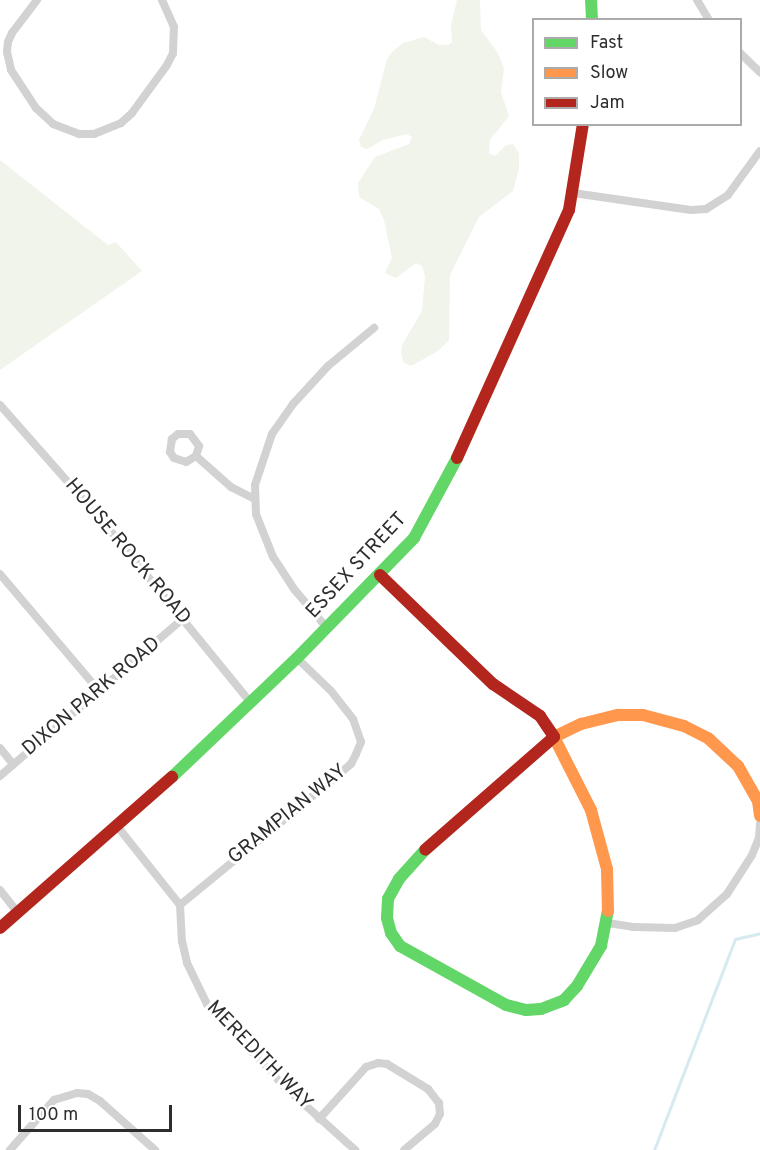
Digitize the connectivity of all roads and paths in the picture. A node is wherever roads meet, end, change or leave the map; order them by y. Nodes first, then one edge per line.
1 (37, 0) edge
2 (162, 0) edge
3 (591, 0) edge
4 (697, 0) edge
5 (592, 18) edge
6 (708, 18) edge
7 (742, 54) edge
8 (760, 72) edge
9 (583, 126) edge
10 (760, 151) edge
11 (573, 193) junction
12 (374, 328) dead end
13 (0, 405) edge
14 (196, 456) dead end
15 (255, 500) junction
16 (0, 574) edge
17 (380, 575) junction
18 (184, 618) junction
19 (327, 628) junction
20 (297, 658) junction
21 (99, 692) junction
22 (250, 702) junction
23 (554, 737) junction
24 (0, 748) edge
25 (14, 764) junction
26 (0, 776) edge
27 (760, 816) edge
28 (760, 824) edge
29 (117, 826) junction
30 (0, 890) edge
31 (180, 905) junction
32 (17, 912) junction
33 (608, 923) junction
34 (0, 928) edge
35 (319, 1119) junction
36 (10, 1150) edge
37 (155, 1150) edge
38 (355, 1150) edge
39 (404, 1150) edge

1 - 2 street
3 - 5 street
4 - 6 street
7 - 8 street
9 - 11 street, ESSEX STREET
10 - 11 street
11 - 17 street, ESSEX STREET
12 - 15 street
13 - 18 street, HOUSE ROCK ROAD
14 - 15 street
15 - 19 street
16 - 21 street
17 - 19 street, ESSEX STREET
17 - 23 street
18 - 21 street, DIXON PARK ROAD
18 - 22 street, HOUSE ROCK ROAD
19 - 20 street, ESSEX STREET
20 - 22 street, ESSEX STREET
20 - 31 street, GRAMPIAN WAY
21 - 25 street, DIXON PARK ROAD
22 - 29 street, ESSEX STREET
23 - 27 street
23 - 33 street
23 - 33 street
24 - 25 street
25 - 26 street, DIXON PARK ROAD
28 - 33 street
29 - 31 street
29 - 32 street, ESSEX STREET
30 - 32 street
31 - 35 street, MEREDITH WAY
32 - 34 street, ESSEX STREET
35 - 38 street, MEREDITH WAY
35 - 39 street
36 - 37 street

